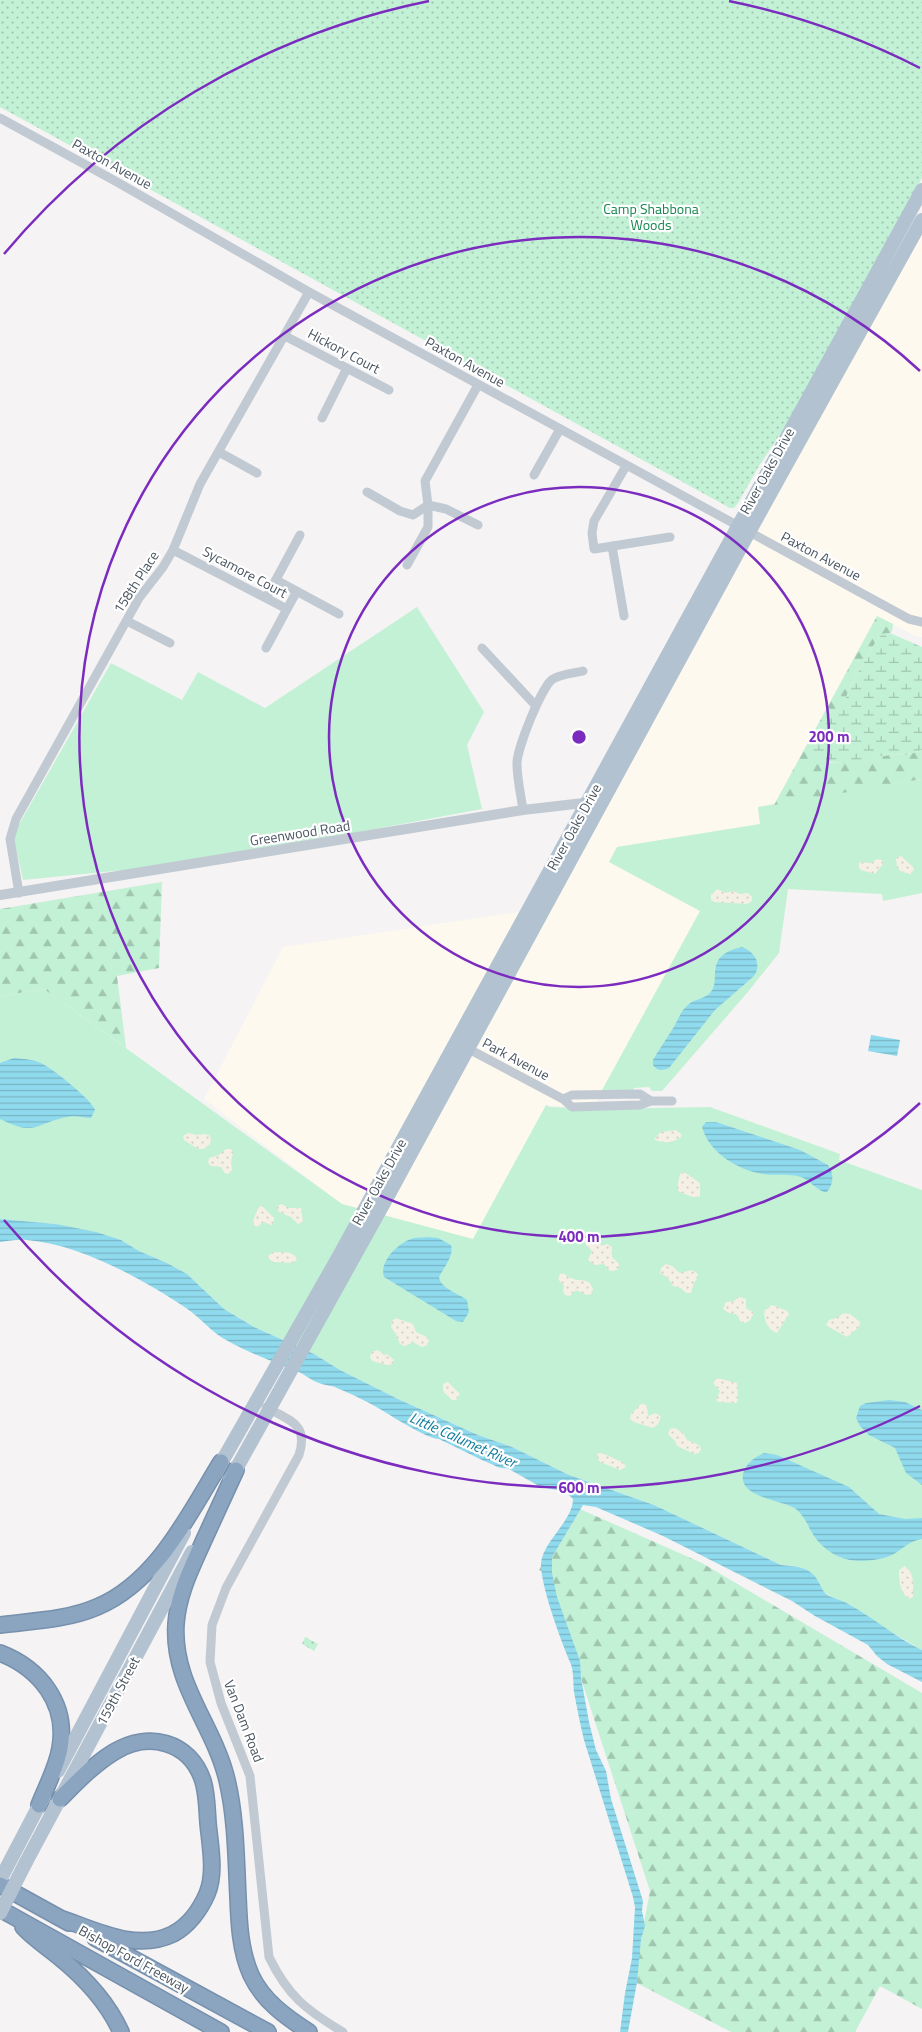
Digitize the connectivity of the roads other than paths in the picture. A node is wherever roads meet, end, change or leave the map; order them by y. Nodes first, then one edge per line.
1 (0, 118) edge
2 (922, 190) edge
3 (922, 220) edge
4 (310, 292) junction
5 (286, 336) junction
6 (347, 368) junction
7 (478, 385) junction
8 (389, 390) dead end
9 (322, 418) dead end
10 (560, 429) junction
11 (219, 452) junction
12 (626, 466) junction
13 (257, 473) dead end
14 (534, 475) dead end
15 (367, 492) dead end
16 (428, 505) junction
17 (478, 524) dead end
18 (743, 529) junction
19 (300, 536) dead end
20 (670, 537) dead end
21 (612, 546) junction
22 (173, 550) junction
23 (407, 565) dead end
24 (276, 580) junction
25 (297, 592) junction
26 (266, 598) junction
27 (286, 609) junction
28 (339, 614) dead end
29 (624, 616) dead end
30 (127, 621) junction
31 (922, 622) edge
32 (170, 643) dead end
33 (266, 648) dead end
34 (482, 648) dead end
35 (583, 671) dead end
36 (536, 706) junction
37 (605, 800) junction
38 (587, 803) junction
39 (523, 810) junction
40 (19, 893) junction
41 (0, 896) edge
42 (462, 1046) junction
43 (672, 1101) dead end
44 (314, 1315) junction
45 (264, 1406) junction
46 (222, 1462) junction
47 (236, 1470) junction
48 (0, 1625) edge
49 (0, 1653) edge
50 (60, 1799) junction
51 (39, 1805) junction
52 (0, 1880) edge
53 (0, 1885) edge
54 (0, 1911) edge
55 (16, 1918) junction
56 (60, 1918) junction
57 (121, 2032) edge
58 (221, 2032) edge
59 (268, 2032) edge
60 (309, 2032) edge
61 (343, 2032) edge

1 - 4 street, Paxton Avenue
2 - 18 main road, River Oaks Drive
3 - 18 main road, River Oaks Drive
4 - 5 street, 158th Place
4 - 7 street, Paxton Avenue
5 - 6 street, Hickory Court
5 - 11 street, 158th Place
6 - 8 street, Hickory Court
6 - 9 street
7 - 10 street, Paxton Avenue
7 - 16 street
10 - 12 street, Paxton Avenue
10 - 14 street
11 - 13 street
11 - 22 street, 158th Place
12 - 18 street, Paxton Avenue
12 - 21 street
15 - 16 street
16 - 17 street
16 - 23 street
18 - 31 street, Paxton Avenue
18 - 37 main road, River Oaks Drive
18 - 38 main road, River Oaks Drive
19 - 24 street
20 - 21 street
21 - 29 street
22 - 26 street, Sycamore Court
22 - 30 street, 158th Place
24 - 25 street, Sycamore Court
24 - 26 street
25 - 27 street, Sycamore Court
25 - 28 street, Sycamore Court
26 - 27 street, Sycamore Court
27 - 33 street
30 - 32 street
30 - 40 street, 158th Place
34 - 36 street
35 - 36 street
36 - 39 street
37 - 38 street, Greenwood Road
37 - 42 main road, River Oaks Drive
38 - 39 street, Greenwood Road
38 - 42 main road, River Oaks Drive
39 - 40 street, Greenwood Road
40 - 41 street, Greenwood Road
42 - 43 street, Park Avenue
42 - 44 main road, River Oaks Drive
44 - 45 main road, River Oaks Drive
44 - 45 main road, River Oaks Drive
45 - 46 main road, River Oaks Drive
45 - 47 main road, River Oaks Drive
45 - 61 street, Van Dam Road
46 - 48 highway
46 - 51 main road, 159th Street
47 - 50 main road, 159th Street
47 - 60 highway
49 - 51 highway
50 - 54 main road, 159th Street, bridge
50 - 56 highway
51 - 52 main road, 159th Street
53 - 56 highway, Bishop Ford Freeway
54 - 55 highway, Bishop Ford Freeway
55 - 57 highway
55 - 58 highway, Bishop Ford Freeway
56 - 59 highway, Bishop Ford Freeway

